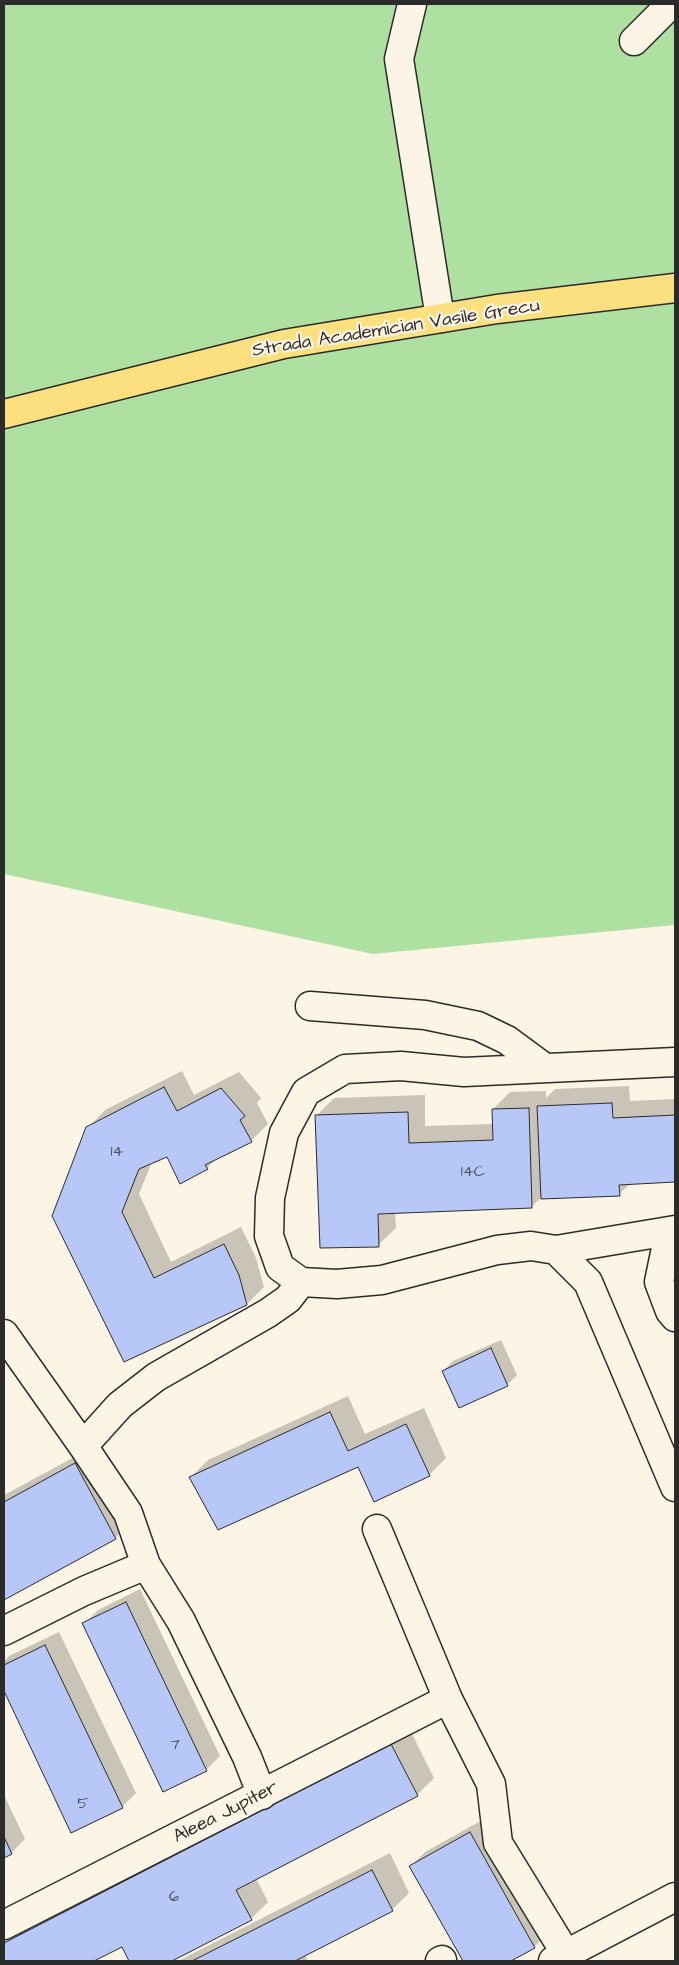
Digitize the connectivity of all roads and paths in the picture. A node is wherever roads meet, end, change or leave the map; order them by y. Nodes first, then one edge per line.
1 (412, 4) edge
2 (671, 4) edge
3 (634, 41) dead end
4 (675, 288) edge
5 (440, 318) junction
6 (4, 414) edge
7 (310, 1006) dead end
8 (675, 1062) edge
9 (545, 1068) junction
10 (675, 1230) edge
11 (675, 1239) edge
12 (556, 1250) junction
13 (301, 1282) junction
14 (675, 1317) edge
15 (4, 1334) edge
16 (83, 1446) junction
17 (675, 1487) edge
18 (377, 1529) dead end
19 (146, 1565) junction
20 (4, 1631) edge
21 (448, 1699) junction
22 (262, 1795) junction
23 (675, 1897) edge
24 (4, 1925) edge
25 (560, 1958) edge

1 - 5 street
2 - 3 street
4 - 5 main road, Strada Academician Vasile Grecu
5 - 6 main road, Strada Academician Vasile Grecu
7 - 9 street
8 - 9 street
9 - 13 street
10 - 12 street
11 - 14 street
12 - 13 street
12 - 17 street
13 - 16 street
15 - 16 street
16 - 19 street
18 - 21 street
19 - 20 street
19 - 22 street
21 - 22 street, Aleea Jupiter
21 - 25 street
22 - 24 street, Aleea Jupiter
23 - 25 street

